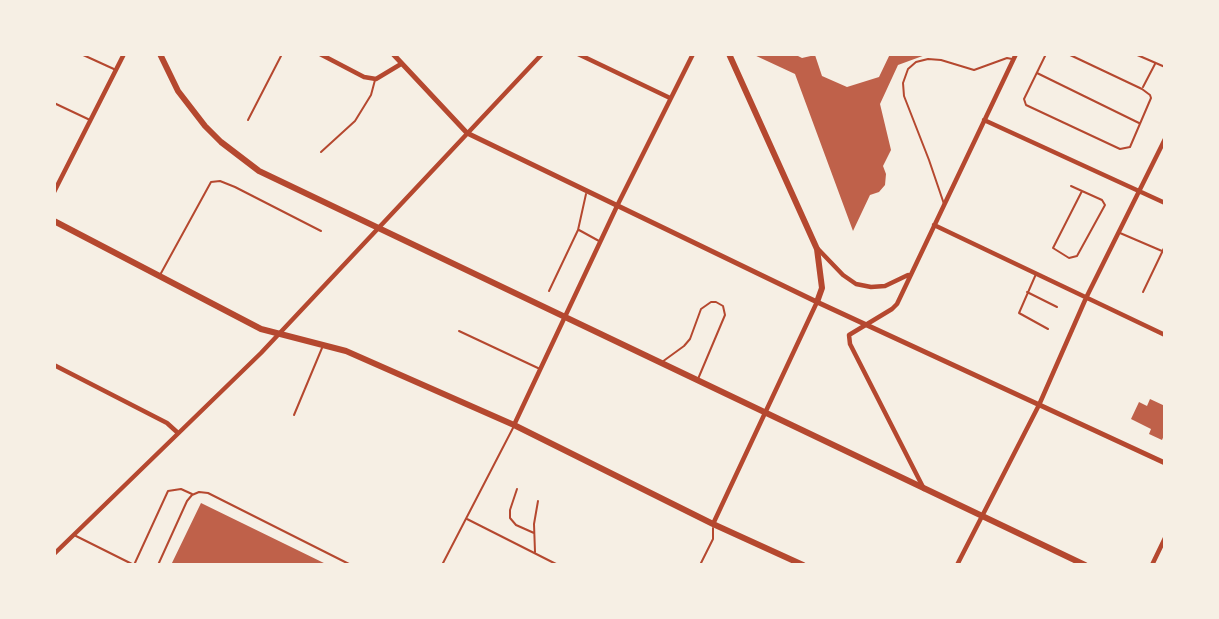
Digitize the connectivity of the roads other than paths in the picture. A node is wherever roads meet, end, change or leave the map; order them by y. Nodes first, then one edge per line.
1 (82, 54) edge
2 (124, 54) edge
3 (160, 54) edge
4 (282, 54) edge
5 (320, 54) edge
6 (393, 54) edge
7 (578, 54) edge
8 (692, 54) edge
9 (729, 54) edge
10 (1046, 54) edge
11 (1068, 54) edge
12 (1135, 54) edge
13 (538, 55) edge
14 (1073, 55) edge
15 (1014, 57) edge
16 (1155, 63) junction
17 (401, 64) junction
18 (1165, 67) edge
19 (116, 70) junction
20 (1037, 74) junction
21 (376, 79) junction
22 (1142, 89) junction
23 (670, 98) junction
24 (54, 103) edge
25 (90, 120) junction
26 (248, 120) dead end
27 (984, 120) junction
28 (1140, 123) junction
29 (467, 133) junction
30 (1165, 139) edge
31 (321, 152) dead end
32 (1070, 186) dead end
33 (587, 190) junction
34 (1082, 191) junction
35 (1140, 191) junction
36 (54, 192) edge
37 (1165, 203) edge
38 (618, 204) junction
39 (944, 205) junction
40 (54, 221) edge
41 (934, 225) junction
42 (380, 229) junction
43 (578, 230) junction
44 (321, 231) dead end
45 (1119, 232) junction
46 (600, 242) junction
47 (1165, 246) edge
48 (817, 249) junction
49 (1162, 251) junction
50 (1036, 274) junction
51 (909, 275) junction
52 (159, 276) junction
53 (549, 291) dead end
54 (1027, 292) junction
55 (1143, 292) dead end
56 (1086, 298) junction
57 (817, 302) junction
58 (1057, 307) dead end
59 (566, 317) junction
60 (867, 326) junction
61 (1048, 329) dead end
62 (459, 331) dead end
63 (279, 333) junction
64 (1165, 335) edge
65 (323, 344) junction
66 (661, 362) junction
67 (54, 365) edge
68 (541, 369) junction
69 (698, 380) junction
70 (1039, 405) junction
71 (764, 412) junction
72 (294, 415) dead end
73 (514, 425) junction
74 (178, 433) junction
75 (1165, 463) edge
76 (517, 489) dead end
77 (925, 490) junction
78 (192, 495) junction
79 (538, 501) dead end
80 (982, 517) junction
81 (466, 519) junction
82 (713, 524) junction
83 (534, 533) junction
84 (74, 535) junction
85 (1165, 538) edge
86 (535, 553) junction
87 (54, 554) edge
88 (547, 559) junction
89 (133, 565) edge
90 (158, 565) edge
91 (351, 565) edge
92 (442, 565) edge
93 (544, 565) edge
94 (558, 565) edge
95 (700, 565) edge
96 (803, 565) edge
97 (957, 565) edge
98 (1085, 565) edge
99 (1152, 565) edge

1 - 19 lane
2 - 19 street
3 - 42 main road
4 - 26 lane
5 - 21 street
6 - 17 street
7 - 23 street
8 - 23 street
9 - 48 main road
10 - 20 lane
11 - 14 lane
12 - 16 lane
13 - 29 street
14 - 22 lane
15 - 27 street
15 - 39 lane
16 - 18 lane
16 - 22 lane
17 - 21 street
17 - 29 street
19 - 25 street
20 - 28 lane
20 - 28 lane
21 - 31 lane
22 - 28 lane
23 - 38 street
24 - 25 lane
25 - 36 street
27 - 35 street
27 - 39 street
29 - 33 street
29 - 42 street
30 - 35 street
32 - 34 lane
33 - 38 street
33 - 43 lane
34 - 34 lane
35 - 37 street
35 - 45 street
38 - 46 street
38 - 57 street
39 - 41 street
40 - 52 main road
41 - 50 street
41 - 51 street
42 - 59 main road
42 - 63 street
43 - 46 lane
43 - 53 lane
44 - 52 lane
45 - 49 lane
45 - 56 street
46 - 59 street
47 - 49 lane
48 - 51 street
48 - 57 main road
49 - 55 lane
50 - 54 lane
50 - 56 street
51 - 60 street
52 - 63 main road
54 - 58 lane
54 - 61 lane
56 - 64 street
56 - 70 street
57 - 60 street
57 - 71 street
59 - 66 main road
59 - 68 street
60 - 70 street
60 - 77 street
62 - 68 lane
63 - 65 main road
63 - 74 street
65 - 72 lane
65 - 73 main road
66 - 69 main road
66 - 69 lane
67 - 74 street
68 - 73 street
69 - 71 main road
70 - 75 street
70 - 80 street
71 - 77 main road
71 - 82 street
73 - 81 lane
73 - 82 main road
74 - 84 street
76 - 83 lane
77 - 80 main road
78 - 89 lane
78 - 90 lane
78 - 91 lane
79 - 83 lane
80 - 97 street
80 - 98 main road
81 - 86 lane
81 - 92 lane
82 - 95 lane
82 - 96 main road
83 - 86 lane
84 - 87 street
84 - 89 lane
85 - 99 street
86 - 88 lane
88 - 93 lane
88 - 94 lane

